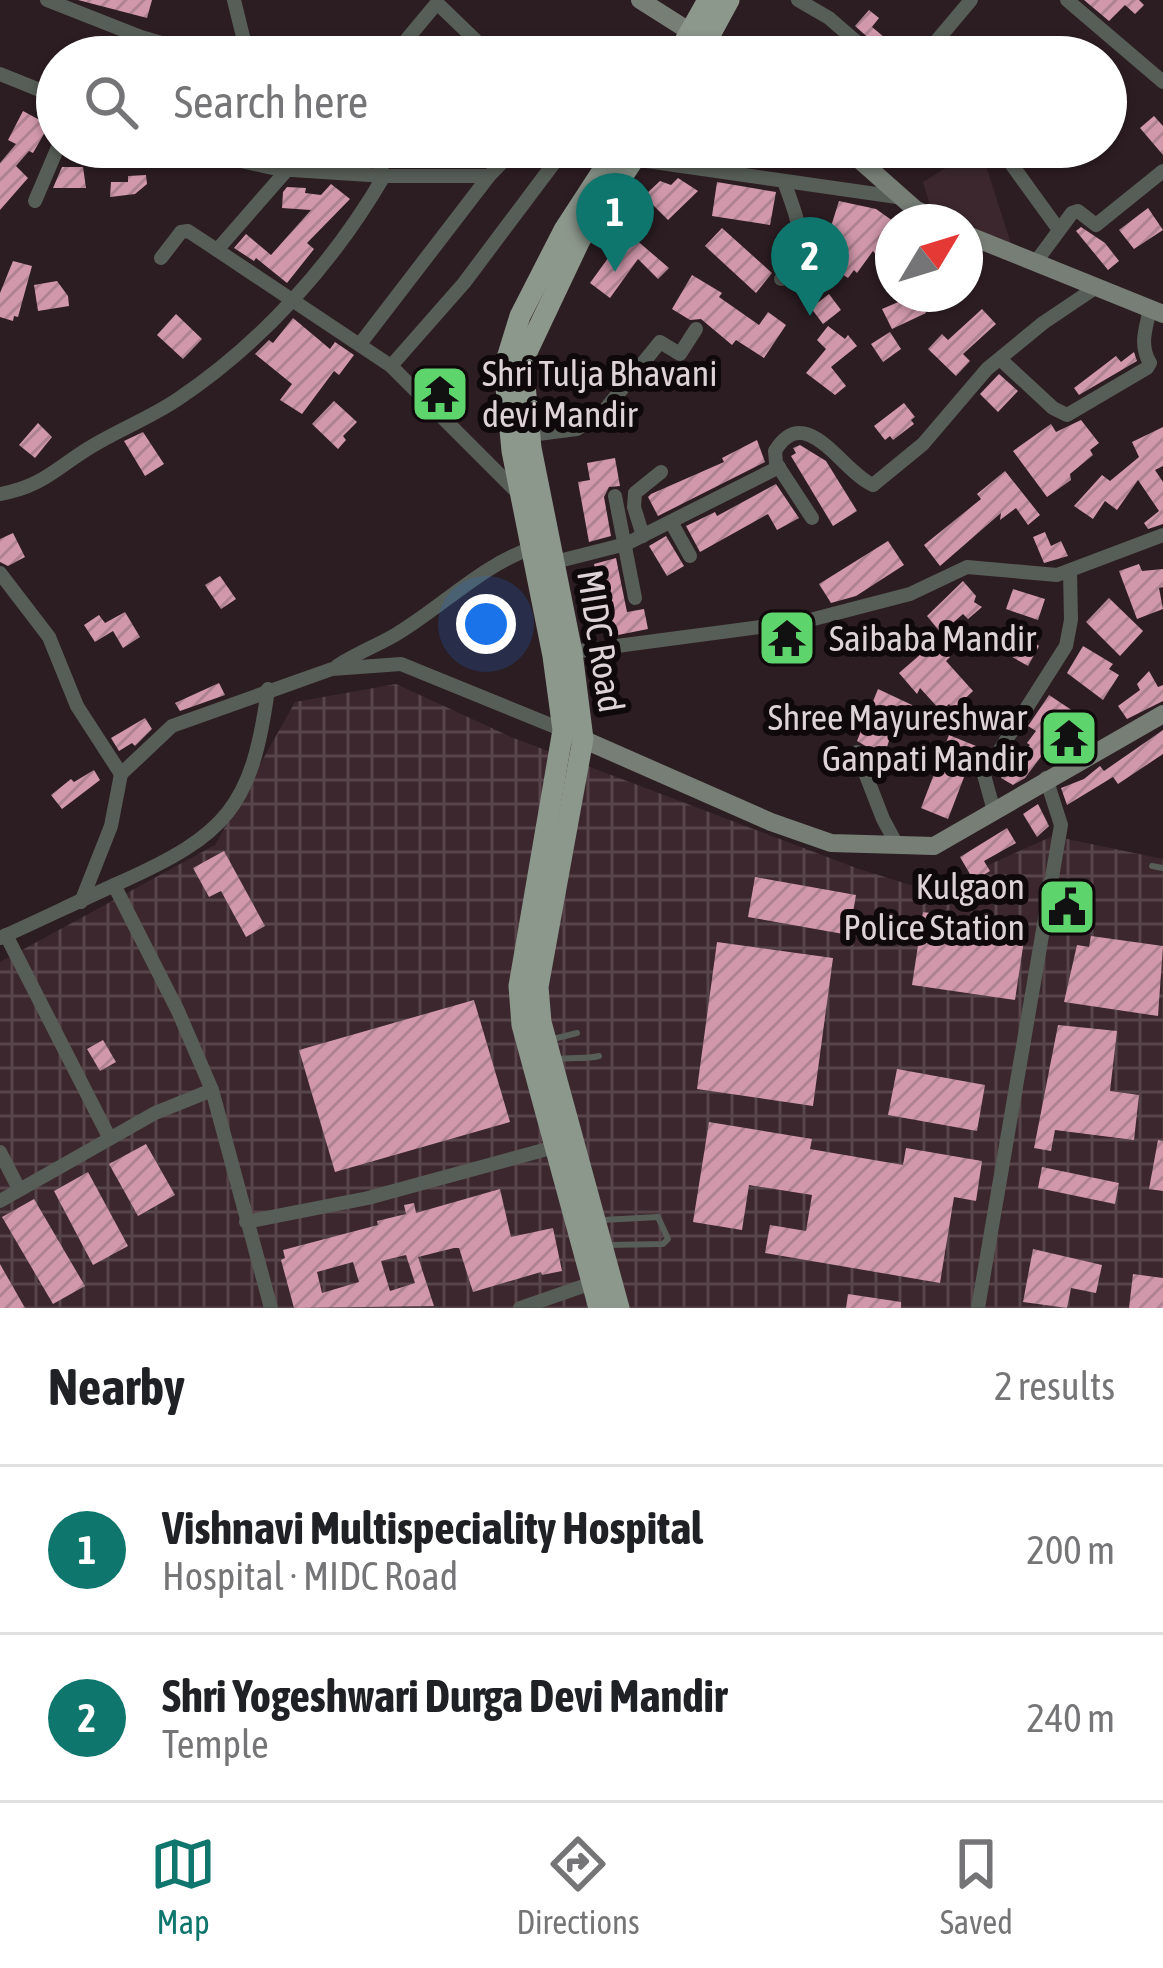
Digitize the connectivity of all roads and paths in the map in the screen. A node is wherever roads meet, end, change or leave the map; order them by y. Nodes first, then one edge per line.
1 (47, 0) edge
2 (234, 0) edge
3 (640, 0) edge
4 (708, 0) edge
5 (729, 0) edge
6 (798, 0) edge
7 (971, 0) edge
8 (1067, 0) edge
9 (438, 2) edge
10 (138, 36) edge
11 (243, 36) edge
12 (410, 36) edge
13 (472, 36) edge
14 (690, 36) edge
15 (701, 36) edge
16 (705, 36) edge
17 (850, 36) edge
18 (940, 36) edge
19 (1109, 36) edge
20 (1127, 51) edge
21 (0, 74) edge
22 (1163, 82) edge
23 (36, 89) edge
24 (49, 168) edge
25 (273, 168) edge
26 (381, 168) edge
27 (497, 168) edge
28 (550, 168) edge
29 (616, 168) edge
30 (619, 168) edge
31 (689, 168) edge
32 (869, 168) edge
33 (1014, 168) edge
34 (282, 170) junction
35 (1163, 171) edge
36 (384, 176) junction
37 (489, 176) junction
38 (784, 181) junction
39 (904, 198) junction
40 (35, 201) dead end
41 (913, 204) edge
42 (1059, 230) junction
43 (983, 241) edge
44 (218, 250) junction
45 (161, 258) dead end
46 (1035, 263) junction
47 (781, 279) dead end
48 (1095, 288) junction
49 (291, 299) junction
50 (1157, 312) edge
51 (696, 329) dead end
52 (360, 344) junction
53 (1000, 359) junction
54 (391, 366) junction
55 (530, 435) junction
56 (779, 467) junction
57 (661, 472) dead end
58 (0, 494) edge
59 (615, 496) dead end
60 (522, 497) junction
61 (812, 518) dead end
62 (671, 522) junction
63 (1163, 535) edge
64 (643, 536) junction
65 (626, 544) junction
66 (546, 550) junction
67 (690, 556) dead end
68 (1070, 571) junction
69 (2, 580) edge
70 (635, 598) dead end
71 (562, 654) junction
72 (332, 669) junction
73 (268, 689) junction
74 (1163, 714) edge
75 (573, 734) junction
76 (857, 752) dead end
77 (121, 774) junction
78 (1046, 778) junction
79 (994, 811) junction
80 (897, 845) junction
81 (553, 850) junction
82 (1151, 866) dead end
83 (1163, 868) edge
84 (114, 885) junction
85 (81, 902) junction
86 (3, 937) edge
87 (577, 1033) dead end
88 (548, 1051) junction
89 (599, 1057) dead end
90 (212, 1090) junction
91 (109, 1138) junction
92 (564, 1145) junction
93 (0, 1152) edge
94 (19, 1190) junction
95 (0, 1201) edge
96 (593, 1221) junction
97 (247, 1222) junction
98 (600, 1245) junction
99 (601, 1279) junction
100 (271, 1308) edge
101 (520, 1308) edge
102 (599, 1308) edge
103 (619, 1308) edge
104 (978, 1308) edge

1 - 10 street
2 - 11 street
3 - 14 street
4 - 15 main road
5 - 16 main road
6 - 17 street
7 - 18 street
8 - 19 street
9 - 12 street
9 - 13 street
20 - 22 street
21 - 23 street
24 - 40 street
25 - 34 street
26 - 36 street
27 - 37 street
28 - 54 street
29 - 60 main road, MIDC Road
30 - 55 main road, MIDC Road
31 - 38 street
32 - 39 street
33 - 42 street
34 - 36 street
34 - 44 street
35 - 42 street
36 - 37 street
36 - 49 street
37 - 52 street
38 - 39 street
38 - 47 street
39 - 41 street
42 - 46 street
43 - 46 street
44 - 45 street
44 - 49 street
46 - 48 street
48 - 50 street
48 - 53 street
49 - 52 street
49 - 58 street
50 - 53 street
51 - 55 street
52 - 54 street
53 - 56 street
54 - 60 street
55 - 66 main road, MIDC Road
56 - 61 street
56 - 62 street
57 - 64 street
59 - 65 street
60 - 66 main road, MIDC Road
62 - 64 street
62 - 67 street
63 - 68 street
64 - 65 street
65 - 66 street
65 - 70 street
66 - 71 main road, MIDC Road
66 - 72 street
68 - 71 street
68 - 79 street
69 - 77 street
71 - 75 main road, MIDC Road
72 - 73 street
72 - 75 street
73 - 77 street
73 - 84 street
74 - 78 street
75 - 80 street
75 - 81 main road, MIDC Road
76 - 80 street
77 - 85 street
78 - 79 street
78 - 104 street
79 - 80 street
81 - 88 main road, MIDC Road
81 - 92 main road, MIDC Road
82 - 83 lane
84 - 85 street
84 - 90 street
85 - 86 street
86 - 91 street
87 - 88 lane
88 - 89 lane
88 - 92 main road, MIDC Road
90 - 91 street
90 - 97 street
91 - 94 street
92 - 96 main road, MIDC Road
92 - 97 street
92 - 99 main road, MIDC Road
93 - 94 street
94 - 95 street
96 - 98 main road, MIDC Road
96 - 98 lane
97 - 100 street
98 - 99 main road, MIDC Road
99 - 101 street
99 - 102 main road, MIDC Road
99 - 103 main road, MIDC Road

